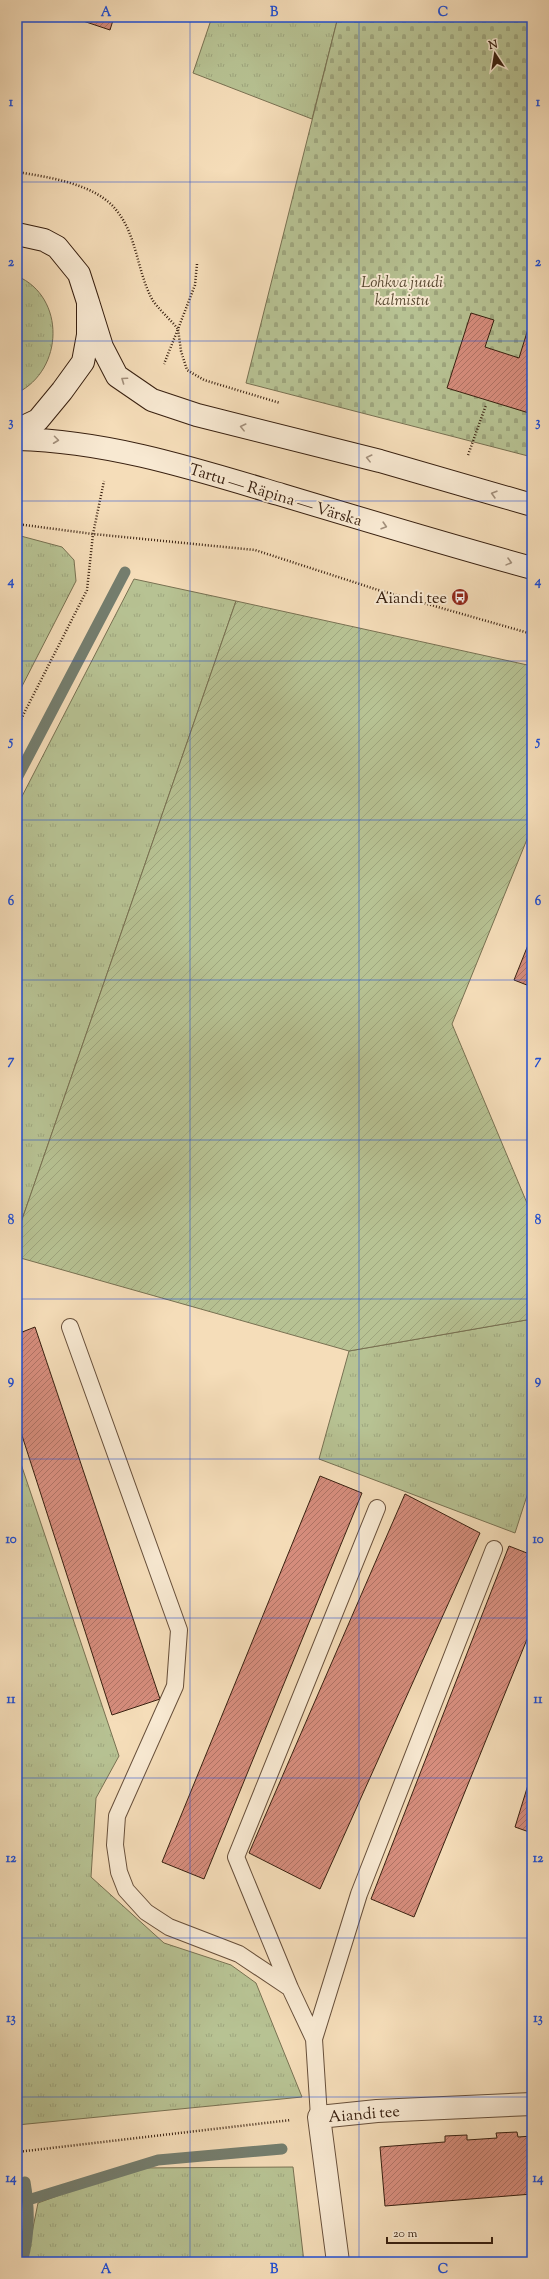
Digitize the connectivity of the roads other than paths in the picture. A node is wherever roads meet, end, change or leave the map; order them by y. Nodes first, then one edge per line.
1 (17, 234) edge
2 (88, 302) junction
3 (17, 430) edge
4 (17, 439) edge
5 (532, 505) edge
6 (532, 568) edge
7 (70, 1326) dead end
8 (377, 1508) dead end
9 (494, 1549) dead end
10 (290, 1988) junction
11 (314, 2038) junction
12 (532, 2104) edge
13 (319, 2117) junction
14 (338, 2262) edge

1 - 2 main road
2 - 3 main road
5 -> 2 main road
4 -> 6 main road, Tartu — Räpina — Värska
7 - 10 lane
8 - 10 lane
9 - 11 lane
10 - 11 lane
11 - 13 lane
12 - 13 main road, Aiandi tee
13 - 14 main road, Aiandi tee

